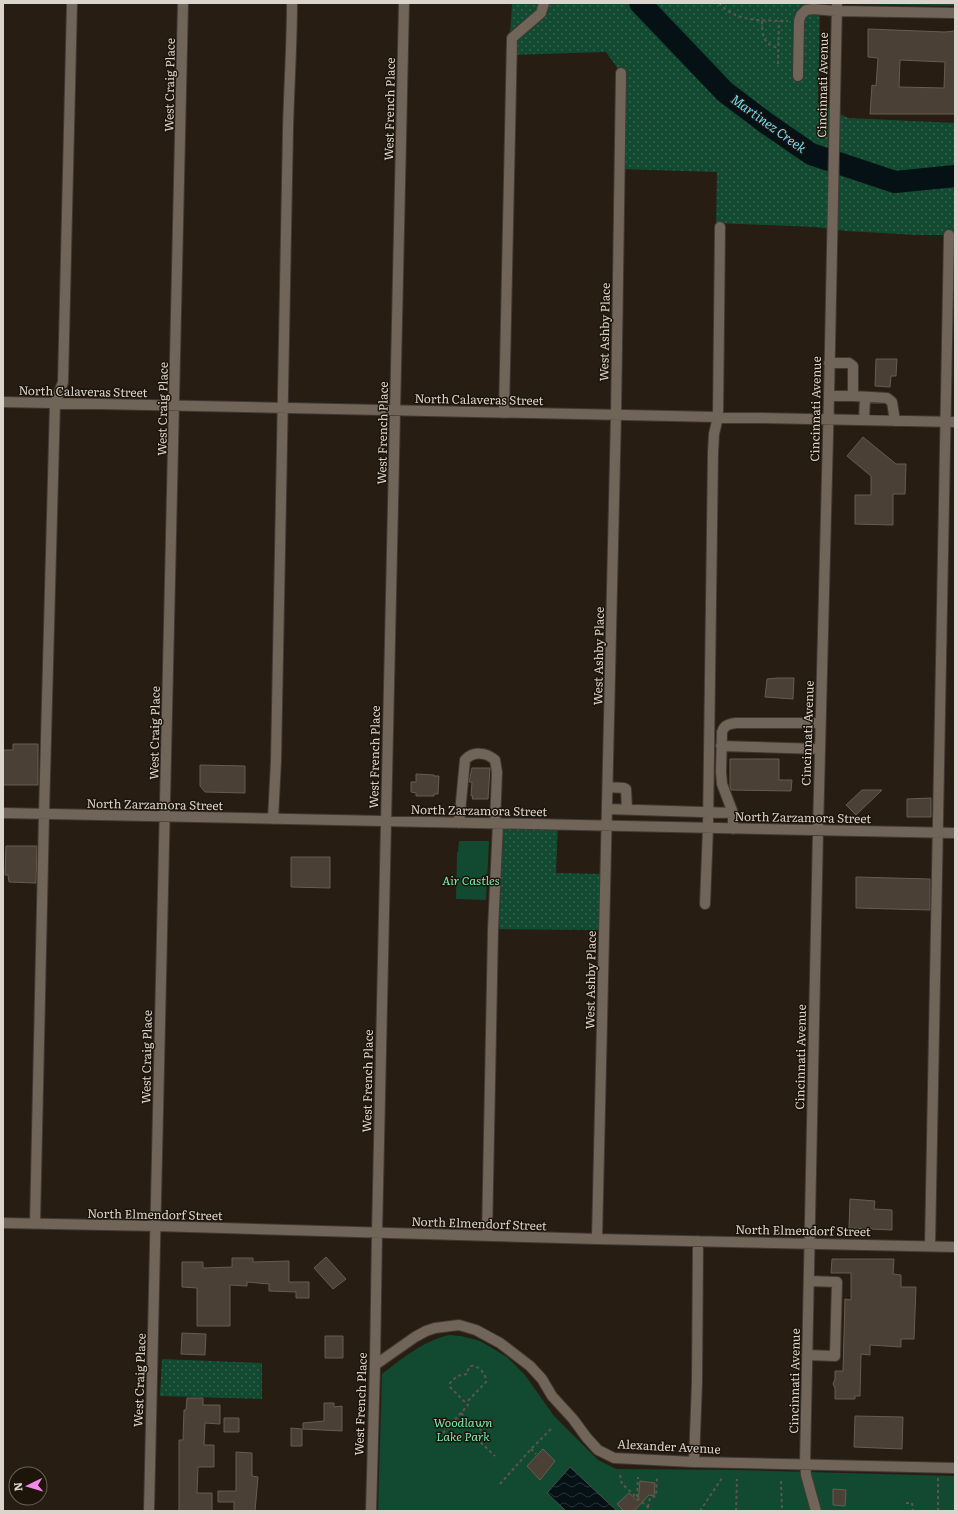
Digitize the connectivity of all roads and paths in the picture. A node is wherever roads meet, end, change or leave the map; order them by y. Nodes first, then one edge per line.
1 (72, 3) edge
2 (183, 3) edge
3 (292, 3) edge
4 (404, 3) edge
5 (544, 3) edge
6 (719, 3) edge
7 (837, 7) edge
8 (941, 8) edge
9 (955, 13) edge
10 (762, 20) junction
11 (779, 21) junction
12 (799, 21) junction
13 (779, 48) junction
14 (778, 64) dead end
15 (621, 73) dead end
16 (798, 76) dead end
17 (720, 227) dead end
18 (949, 235) dead end
19 (829, 363) junction
20 (829, 396) junction
21 (853, 396) junction
22 (865, 397) junction
23 (3, 402) edge
24 (55, 403) junction
25 (175, 406) junction
26 (284, 408) junction
27 (396, 410) junction
28 (504, 413) junction
29 (616, 416) junction
30 (718, 418) junction
31 (828, 420) junction
32 (864, 420) junction
33 (895, 421) junction
34 (951, 422) edge
35 (820, 722) junction
36 (721, 746) junction
37 (820, 749) junction
38 (608, 786) junction
39 (607, 809) junction
40 (627, 809) junction
41 (708, 812) junction
42 (3, 813) edge
43 (733, 813) junction
44 (44, 814) junction
45 (165, 817) junction
46 (273, 819) junction
47 (386, 821) junction
48 (459, 823) junction
49 (496, 824) junction
50 (607, 826) junction
51 (708, 828) junction
52 (733, 829) junction
53 (818, 830) junction
54 (938, 833) junction
55 (955, 833) edge
56 (705, 904) dead end
57 (3, 1223) edge
58 (35, 1224) junction
59 (156, 1226) junction
60 (377, 1233) junction
61 (487, 1236) junction
62 (597, 1239) junction
63 (698, 1241) junction
64 (810, 1243) junction
65 (930, 1246) junction
66 (955, 1247) edge
67 (809, 1281) junction
68 (807, 1355) junction
69 (375, 1365) junction
70 (466, 1403) junction
71 (461, 1413) junction
72 (552, 1428) dead end
73 (443, 1433) dead end
74 (531, 1449) junction
75 (536, 1454) dead end
76 (495, 1456) dead end
77 (694, 1462) junction
78 (805, 1464) junction
79 (955, 1468) edge
80 (620, 1475) dead end
81 (638, 1477) dead end
82 (657, 1478) dead end
83 (722, 1478) dead end
84 (938, 1478) dead end
85 (737, 1479) dead end
86 (781, 1481) dead end
87 (500, 1484) dead end
88 (637, 1497) junction
89 (906, 1503) dead end
90 (648, 1508) junction
91 (149, 1511) edge
92 (370, 1511) edge
93 (652, 1511) edge
94 (700, 1511) edge
95 (736, 1511) edge
96 (782, 1511) edge
97 (816, 1511) edge
98 (913, 1511) edge
99 (938, 1511) edge

1 - 24 street
2 - 25 street, West Craig Place
3 - 26 street
4 - 27 street, West French Place
5 - 28 street
6 - 10 path
7 - 8 street
7 - 12 street
7 - 19 street, Cincinnati Avenue
8 - 9 street
10 - 11 path
10 - 13 path
11 - 12 path
11 - 13 path
12 - 16 street
13 - 14 path
15 - 29 street, West Ashby Place
17 - 30 street
18 - 34 street
19 - 20 street, Cincinnati Avenue
19 - 21 street
20 - 21 street
20 - 31 street, Cincinnati Avenue
21 - 22 street
22 - 32 street
22 - 33 street
23 - 24 street, North Calaveras Street
24 - 25 street, North Calaveras Street
24 - 44 street
25 - 26 street, North Calaveras Street
25 - 45 street, West Craig Place
26 - 27 street, North Calaveras Street
26 - 46 street
27 - 28 street, North Calaveras Street
27 - 47 street, West French Place
28 - 29 street, North Calaveras Street
29 - 30 street, North Calaveras Street
29 - 38 street, West Ashby Place
30 - 31 street, North Calaveras Street
30 - 41 street
31 - 32 street, North Calaveras Street
31 - 35 street, Cincinnati Avenue
32 - 33 street, North Calaveras Street
33 - 34 street, North Calaveras Street
34 - 54 street
35 - 36 street
35 - 37 street, Cincinnati Avenue
36 - 37 street
36 - 43 street
37 - 53 street, Cincinnati Avenue
38 - 39 street, West Ashby Place
38 - 40 street
39 - 40 street
39 - 50 street, West Ashby Place
40 - 41 street
41 - 43 street
41 - 51 street
42 - 44 street, North Zarzamora Street
43 - 52 street
44 - 45 street, North Zarzamora Street
44 - 58 street
45 - 46 street, North Zarzamora Street
45 - 59 street, West Craig Place
46 - 47 street, North Zarzamora Street
47 - 48 street, North Zarzamora Street
47 - 60 street, West French Place
48 - 49 street, North Zarzamora Street
48 - 49 street
49 - 50 street, North Zarzamora Street
49 - 61 street
50 - 51 street, North Zarzamora Street
50 - 62 street, West Ashby Place
51 - 52 street, North Zarzamora Street
51 - 56 street
52 - 53 street, North Zarzamora Street
53 - 54 street, North Zarzamora Street
53 - 64 street, Cincinnati Avenue
54 - 55 street, North Zarzamora Street
54 - 65 street
57 - 58 street, North Elmendorf Street
58 - 59 street, North Elmendorf Street
59 - 60 street, North Elmendorf Street
59 - 91 street, West Craig Place
60 - 61 street, North Elmendorf Street
60 - 69 street, West French Place
61 - 62 street, North Elmendorf Street
62 - 63 street, North Elmendorf Street
63 - 64 street, North Elmendorf Street
63 - 77 street
64 - 65 street, North Elmendorf Street
64 - 67 street, Cincinnati Avenue
65 - 66 street, North Elmendorf Street
67 - 68 street, Cincinnati Avenue
67 - 68 street
68 - 78 street, Cincinnati Avenue
69 - 77 street, Alexander Avenue
69 - 92 street, West French Place
70 - 70 path
70 - 71 path
71 - 73 path
71 - 76 path
72 - 74 path
74 - 75 path
74 - 87 path
77 - 78 street, Alexander Avenue
78 - 79 street, Alexander Avenue
78 - 97 street, Cincinnati Avenue
80 - 88 path
81 - 88 path
82 - 90 path
83 - 94 path
84 - 99 path
85 - 95 path
86 - 96 path
88 - 90 path
89 - 98 path
90 - 93 path

